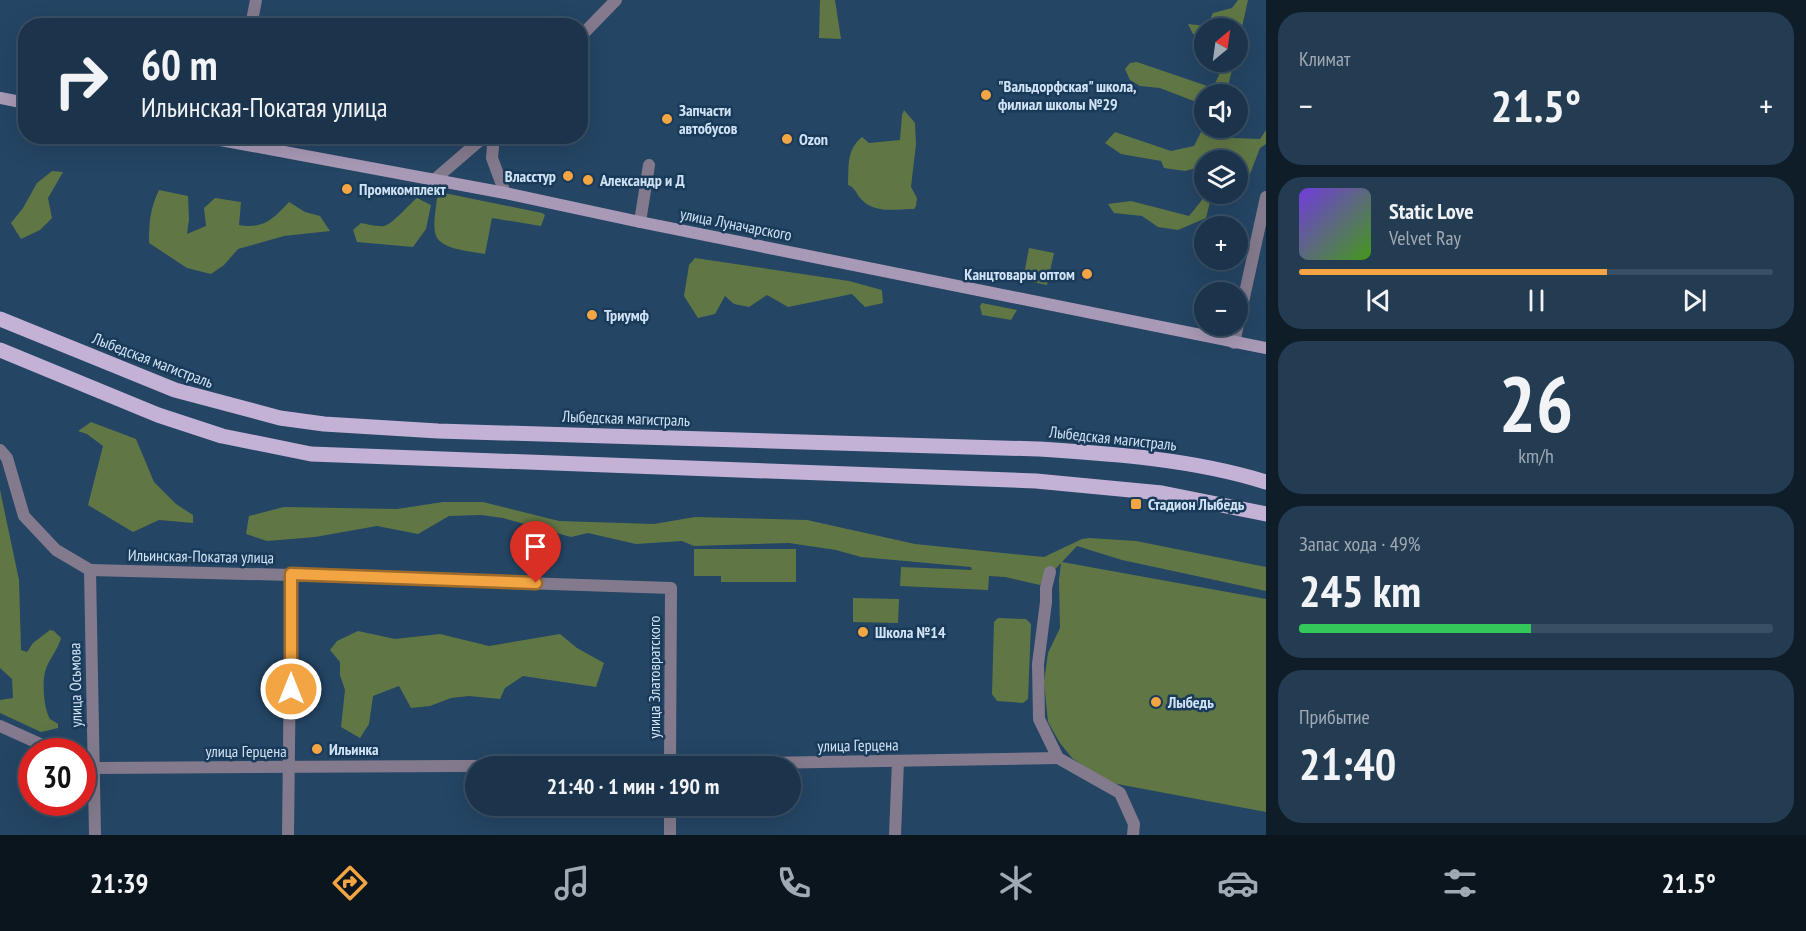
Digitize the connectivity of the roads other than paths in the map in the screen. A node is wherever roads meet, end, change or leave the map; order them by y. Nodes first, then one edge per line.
1 (256, 0) edge
2 (616, 0) edge
3 (253, 18) edge
4 (588, 29) edge
5 (0, 98) edge
6 (18, 101) edge
7 (250, 144) edge
8 (476, 144) edge
9 (493, 144) edge
10 (649, 165) dead end
11 (434, 180) junction
12 (505, 193) junction
13 (1266, 197) edge
14 (639, 222) junction
15 (0, 319) edge
16 (1234, 343) junction
17 (1266, 348) edge
18 (0, 350) edge
19 (0, 450) edge
20 (1266, 482) edge
21 (1266, 514) edge
22 (90, 570) junction
23 (1050, 572) dead end
24 (291, 574) junction
25 (671, 588) joint
26 (0, 726) edge
27 (27, 738) edge
28 (88, 738) edge
29 (670, 756) edge
30 (1058, 758) junction
31 (898, 761) junction
32 (801, 763) edge
33 (96, 766) edge
34 (465, 767) edge
35 (290, 768) junction
36 (93, 816) edge
37 (670, 816) edge
38 (95, 835) edge
39 (288, 835) edge
40 (670, 835) edge
41 (895, 835) edge
42 (1133, 835) edge

1 - 3 street
2 - 4 street
5 - 6 main road
7 - 11 main road, улица Луначарского
8 - 11 street
9 - 12 street
10 - 14 street
11 - 12 main road, улица Луначарского
12 - 14 main road, улица Луначарского
13 - 16 street
14 - 16 main road, улица Луначарского
15 - 20 main road, Лыбедская магистраль
16 - 17 main road, улица Луначарского
18 - 21 main road
19 - 22 street
22 - 24 street, Ильинская-Покатая улица
22 - 28 street, улица Осьмова
23 - 30 street
24 - 25 street, Ильинская-Покатая улица
24 - 35 street
25 - 29 street, улица Златовратского
26 - 27 street
30 - 31 street, улица Герцена
30 - 42 street
31 - 32 street, улица Герцена
31 - 41 street
33 - 35 street, улица Герцена
34 - 35 street, улица Герцена
35 - 39 street
36 - 38 street, улица Осьмова
37 - 40 street

